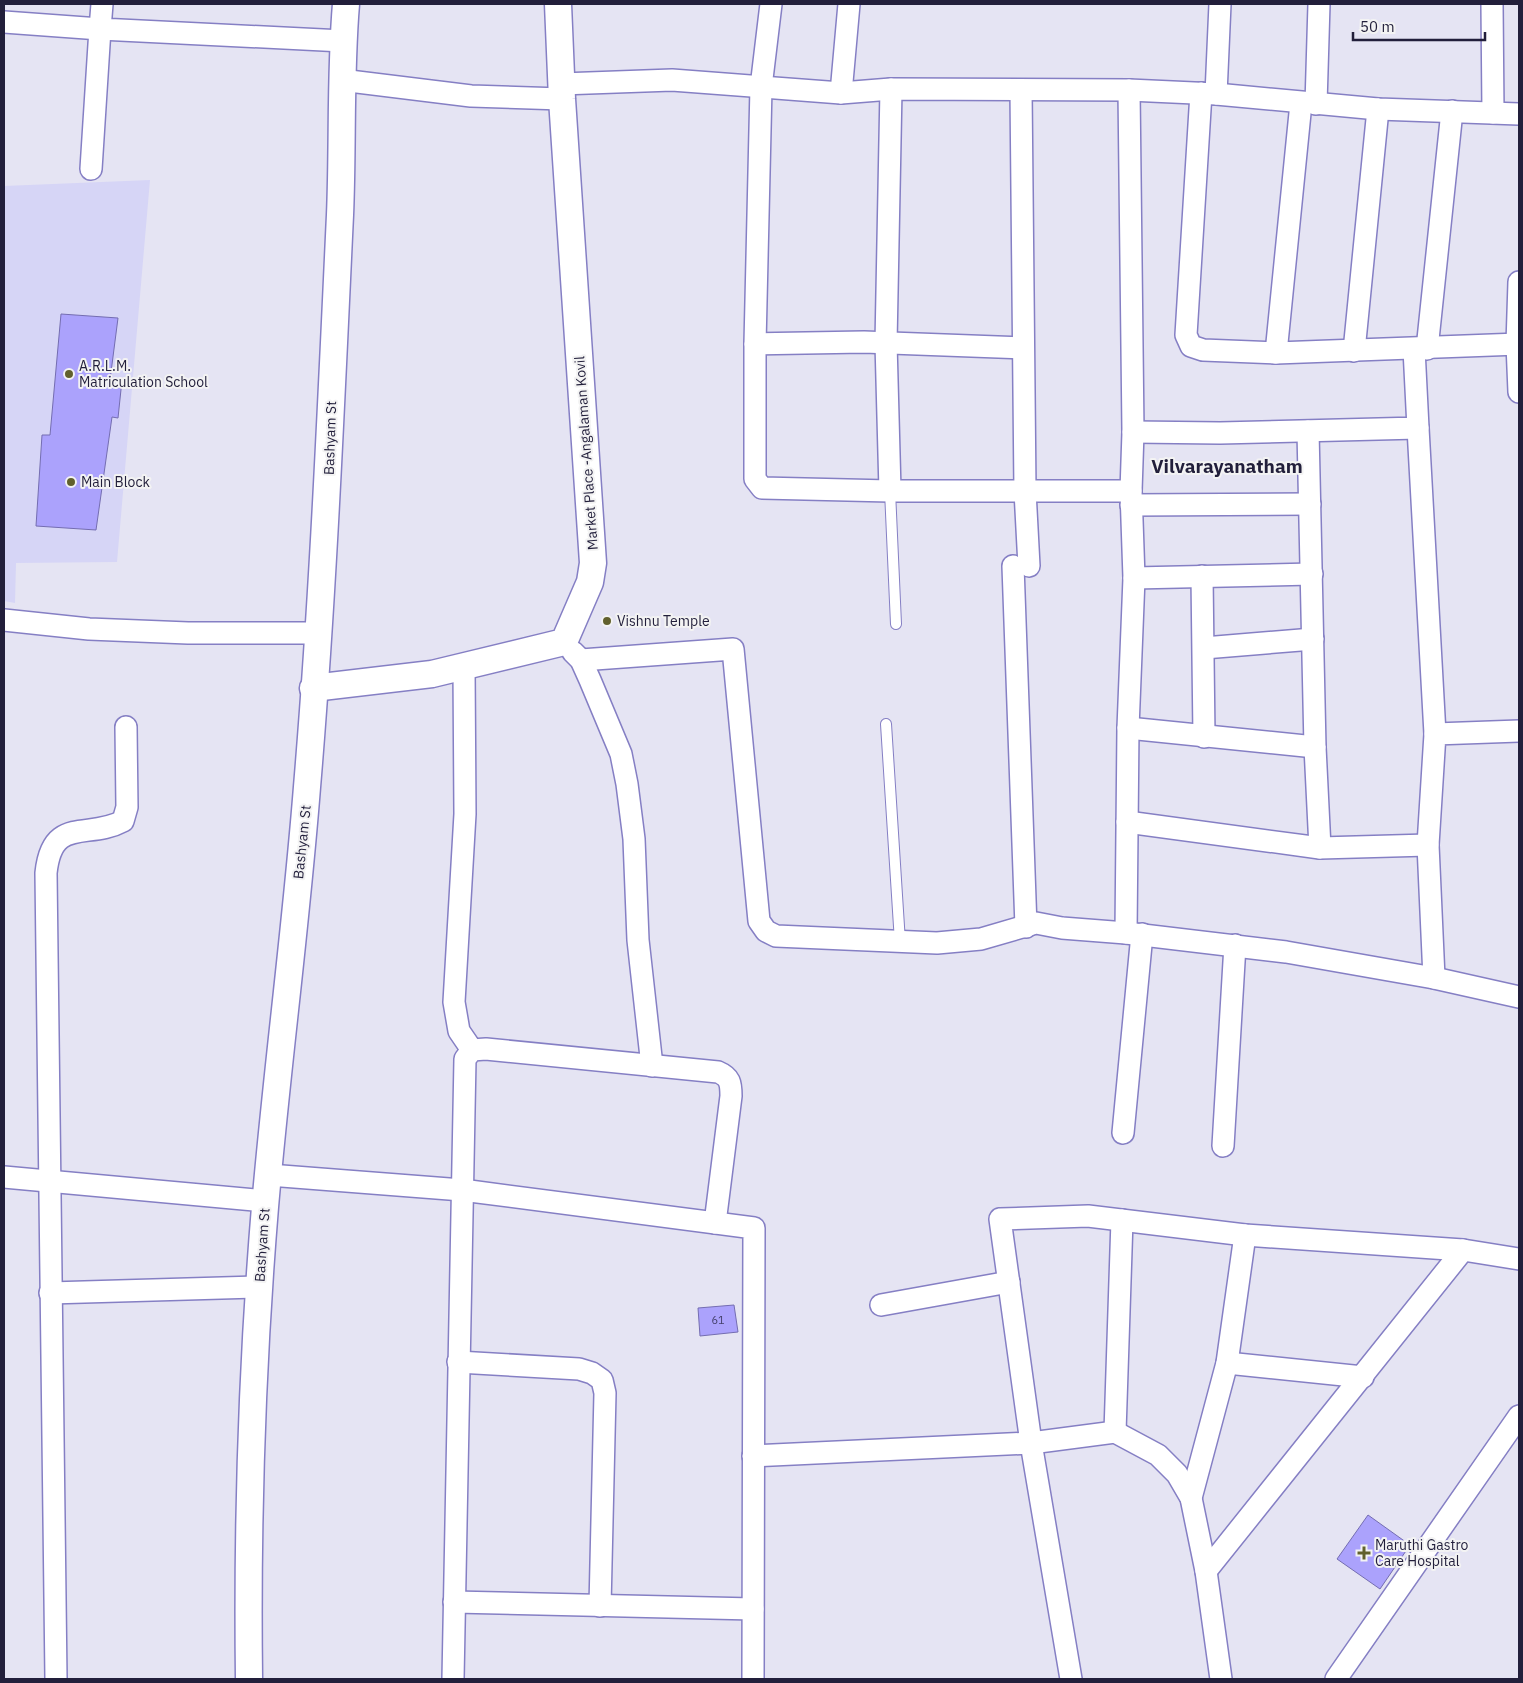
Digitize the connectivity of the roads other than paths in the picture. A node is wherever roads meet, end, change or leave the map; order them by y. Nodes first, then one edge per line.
1 (102, 4) edge
2 (346, 4) edge
3 (558, 4) edge
4 (771, 4) edge
5 (849, 4) edge
6 (1220, 4) edge
7 (1319, 4) edge
8 (1492, 4) edge
9 (4, 22) edge
10 (100, 29) junction
11 (343, 41) junction
12 (341, 80) junction
13 (761, 87) junction
14 (891, 89) junction
15 (1021, 90) junction
16 (1129, 90) junction
17 (561, 91) junction
18 (841, 93) junction
19 (1208, 94) junction
20 (1309, 104) junction
21 (1378, 108) junction
22 (1452, 111) junction
23 (1493, 113) junction
24 (1519, 114) edge
25 (91, 169) dead end
26 (1519, 282) edge
27 (755, 344) junction
28 (886, 344) junction
29 (1518, 344) edge
30 (1023, 348) junction
31 (1420, 349) junction
32 (1354, 351) junction
33 (1276, 354) junction
34 (1519, 392) edge
35 (1418, 428) junction
36 (1308, 431) junction
37 (1133, 432) junction
38 (890, 491) junction
39 (1025, 491) junction
40 (1131, 498) junction
41 (1310, 504) junction
42 (1312, 574) junction
43 (1202, 576) junction
44 (1134, 578) junction
45 (4, 620) edge
46 (896, 624) dead end
47 (318, 633) junction
48 (1313, 639) junction
49 (1204, 648) junction
50 (572, 651) junction
51 (464, 668) junction
52 (313, 688) junction
53 (886, 724) dead end
54 (126, 727) dead end
55 (1128, 728) junction
56 (1519, 730) edge
57 (1435, 734) junction
58 (1204, 737) junction
59 (1315, 747) junction
60 (1127, 822) junction
61 (1428, 845) junction
62 (1320, 848) junction
63 (1026, 927) junction
64 (1134, 934) junction
65 (900, 942) junction
66 (1235, 945) junction
67 (1434, 978) junction
68 (1519, 997) edge
69 (472, 1050) junction
70 (652, 1066) junction
71 (1123, 1133) dead end
72 (1223, 1146) dead end
73 (269, 1175) junction
74 (4, 1177) edge
75 (49, 1180) junction
76 (462, 1190) junction
77 (266, 1201) junction
78 (1122, 1220) junction
79 (715, 1223) junction
80 (1245, 1235) junction
81 (1463, 1250) junction
82 (1519, 1259) edge
83 (1009, 1282) junction
84 (259, 1287) junction
85 (50, 1293) junction
86 (881, 1305) dead end
87 (458, 1362) junction
88 (1227, 1363) junction
89 (1363, 1377) junction
90 (1519, 1416) edge
91 (1115, 1432) junction
92 (1031, 1443) junction
93 (753, 1456) junction
94 (1191, 1498) junction
95 (1206, 1571) junction
96 (454, 1602) junction
97 (600, 1606) junction
98 (753, 1609) junction
99 (56, 1679) edge
100 (248, 1679) edge
101 (453, 1679) edge
102 (753, 1679) edge
103 (1071, 1679) edge
104 (1221, 1679) edge
105 (1336, 1679) edge

1 - 10 street
2 - 11 street, Bashyam St
3 - 17 street, Market Place -Angalaman Kovil
4 - 13 street
5 - 18 street
6 - 19 street
7 - 20 street
8 - 23 street
9 - 10 street
10 - 11 street
10 - 25 street
11 - 12 street, Bashyam St
12 - 17 street
12 - 47 street, Bashyam St
13 - 17 street
13 - 18 street
13 - 27 street
14 - 15 street
14 - 18 street
14 - 28 street
15 - 16 street
15 - 30 street
16 - 19 street
16 - 37 street
17 - 50 street, Market Place -Angalaman Kovil
19 - 20 street
19 - 33 street
20 - 21 street
20 - 33 street
21 - 22 street
21 - 32 street
22 - 23 street
22 - 31 street
23 - 24 street
26 - 29 street
27 - 28 street
27 - 38 street
28 - 30 street
28 - 38 street
29 - 31 street
29 - 34 street
30 - 39 street
31 - 32 street
31 - 35 street
32 - 33 street
35 - 36 street
35 - 57 street
36 - 37 street
36 - 41 street
37 - 40 street
38 - 39 street
38 - 46 lane
39 - 40 street
39 - 63 street
40 - 41 street
40 - 44 street
41 - 42 street
42 - 43 street
42 - 48 street
43 - 44 street
43 - 49 street
44 - 55 street
45 - 47 street
47 - 52 street, Bashyam St
48 - 49 street
48 - 59 street
49 - 58 street
50 - 51 street
50 - 65 street
50 - 70 street
51 - 52 street
51 - 69 street
52 - 73 street, Bashyam St
53 - 65 lane
54 - 75 street
55 - 58 street
55 - 60 street
56 - 57 street
57 - 61 street
58 - 59 street
59 - 62 street
60 - 62 street
60 - 64 street
61 - 62 street
61 - 67 street
63 - 64 street
63 - 65 street
64 - 66 street
64 - 71 street
66 - 67 street
66 - 72 street
67 - 68 street
69 - 70 street
69 - 76 street
70 - 79 street
73 - 76 street
73 - 77 street, Bashyam St
74 - 75 street
75 - 77 street
75 - 85 street
76 - 79 street
76 - 87 street
77 - 84 street, Bashyam St
78 - 80 street
78 - 83 street
78 - 91 street
79 - 93 street
80 - 81 street
80 - 88 street
81 - 82 street
81 - 89 street
83 - 86 street
83 - 92 street
84 - 85 street
84 - 100 street, Bashyam St
85 - 99 street
87 - 96 street
87 - 97 street
88 - 89 street
88 - 94 street
89 - 95 street
90 - 105 street
91 - 92 street
91 - 94 street
92 - 93 street
92 - 103 street
93 - 98 street
94 - 95 street
95 - 104 street
96 - 97 street
96 - 101 street
97 - 98 street
98 - 102 street

